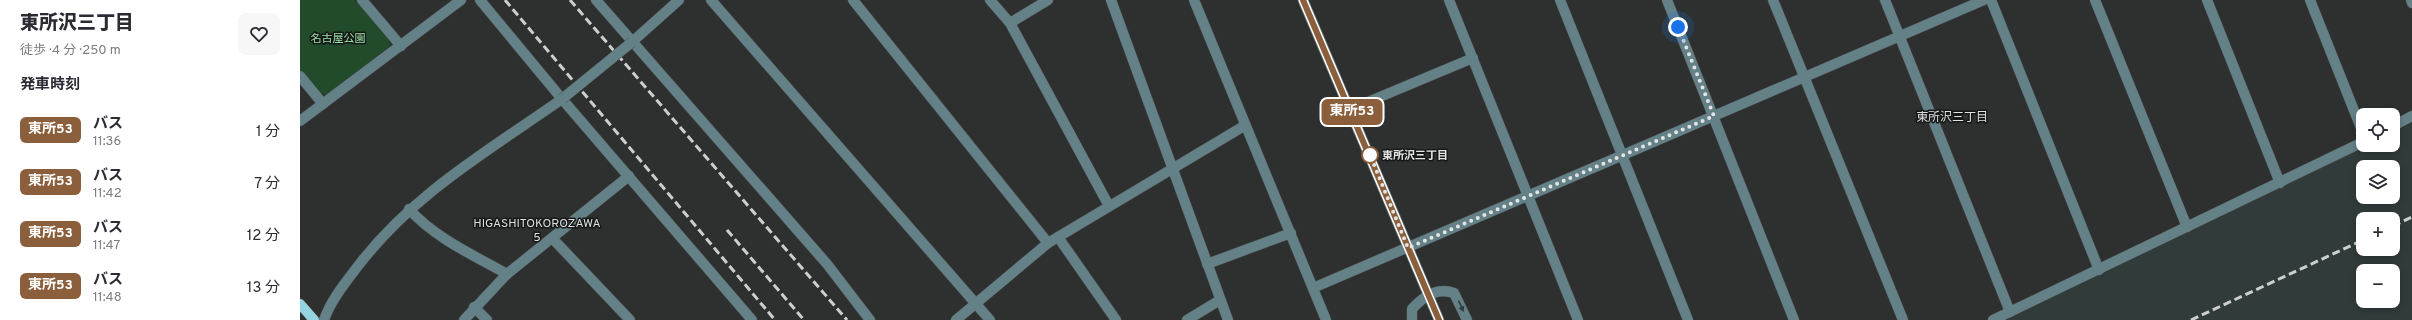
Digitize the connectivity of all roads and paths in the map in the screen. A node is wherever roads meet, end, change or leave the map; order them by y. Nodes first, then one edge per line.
1 (362, 0) edge
2 (461, 0) edge
3 (480, 0) edge
4 (596, 0) edge
5 (679, 0) edge
6 (711, 0) edge
7 (853, 0) edge
8 (990, 0) edge
9 (1048, 0) edge
10 (1111, 0) edge
11 (1194, 0) edge
12 (1303, 0) edge
13 (1449, 0) edge
14 (1560, 0) edge
15 (1667, 0) edge
16 (1773, 0) edge
17 (1885, 0) edge
18 (1984, 0) edge
19 (1991, 0) edge
20 (2095, 0) edge
21 (2207, 0) edge
22 (2310, 0) edge
23 (2411, 0) edge
24 (2412, 3) edge
25 (1010, 23) junction
26 (1899, 37) junction
27 (632, 42) junction
28 (401, 46) junction
29 (1473, 58) junction
30 (300, 76) edge
31 (1804, 78) junction
32 (562, 99) junction
33 (323, 104) junction
34 (1351, 109) junction
35 (2356, 115) edge
36 (1714, 116) junction
37 (2412, 116) edge
38 (300, 121) edge
39 (2400, 122) edge
40 (1244, 126) junction
41 (2356, 145) edge
42 (1622, 155) junction
43 (1172, 169) junction
44 (629, 176) junction
45 (2280, 183) junction
46 (1529, 196) junction
47 (1109, 206) junction
48 (409, 209) junction
49 (2187, 227) junction
50 (1291, 233) junction
51 (1058, 237) junction
52 (552, 238) junction
53 (1048, 243) junction
54 (1408, 248) junction
55 (1207, 264) junction
56 (2099, 270) junction
57 (507, 274) junction
58 (1313, 288) junction
59 (1428, 295) junction
60 (1220, 300) junction
61 (976, 303) junction
62 (300, 304) edge
63 (474, 307) junction
64 (2010, 312) junction
65 (314, 320) edge
66 (324, 320) edge
67 (464, 320) edge
68 (487, 320) edge
69 (630, 320) edge
70 (752, 320) edge
71 (870, 320) edge
72 (956, 320) edge
73 (990, 320) edge
74 (1116, 320) edge
75 (1187, 320) edge
76 (1228, 320) edge
77 (1326, 320) edge
78 (1412, 320) edge
79 (1439, 320) edge
80 (1467, 320) edge
81 (1578, 320) edge
82 (1688, 320) edge
83 (1794, 320) edge
84 (1903, 320) edge
85 (1993, 320) edge

1 - 28 street
2 - 28 street
3 - 32 street
4 - 27 street
5 - 27 street
6 - 61 street
7 - 53 street
8 - 25 street
9 - 25 street
10 - 43 street
11 - 40 street
12 - 34 street
13 - 29 street
14 - 42 street
15 - 36 street
16 - 31 street
17 - 26 street
18 - 26 street
19 - 56 street
20 - 49 street
21 - 45 street
22 - 35 street
23 - 24 street
25 - 47 street
26 - 31 street
26 - 64 street
27 - 32 street, bridge
27 - 71 street
28 - 33 street
29 - 34 street
29 - 46 street
30 - 33 street
31 - 36 street
31 - 84 street
32 - 44 street
32 - 48 street
33 - 38 street
34 - 54 street
36 - 42 street
36 - 83 street
37 - 39 street
40 - 43 street
40 - 50 street
41 - 45 street
42 - 46 street
42 - 82 street
43 - 47 street
43 - 55 street
44 - 52 street
44 - 70 street
45 - 49 street
46 - 54 street
46 - 81 street
47 - 51 street
48 - 57 street
48 - 66 street
49 - 56 street
50 - 55 street
50 - 58 street
51 - 53 street
51 - 74 street
52 - 57 street
52 - 69 street
53 - 61 street
54 - 58 street
54 - 59 street
55 - 60 street
56 - 64 street
57 - 63 street
58 - 77 street
59 - 78 street
59 - 79 street
59 -> 80 street
60 - 75 street
60 - 76 street
61 - 72 street
61 - 73 street
62 - 65 main road
63 - 67 street
63 - 68 street
64 - 85 street

